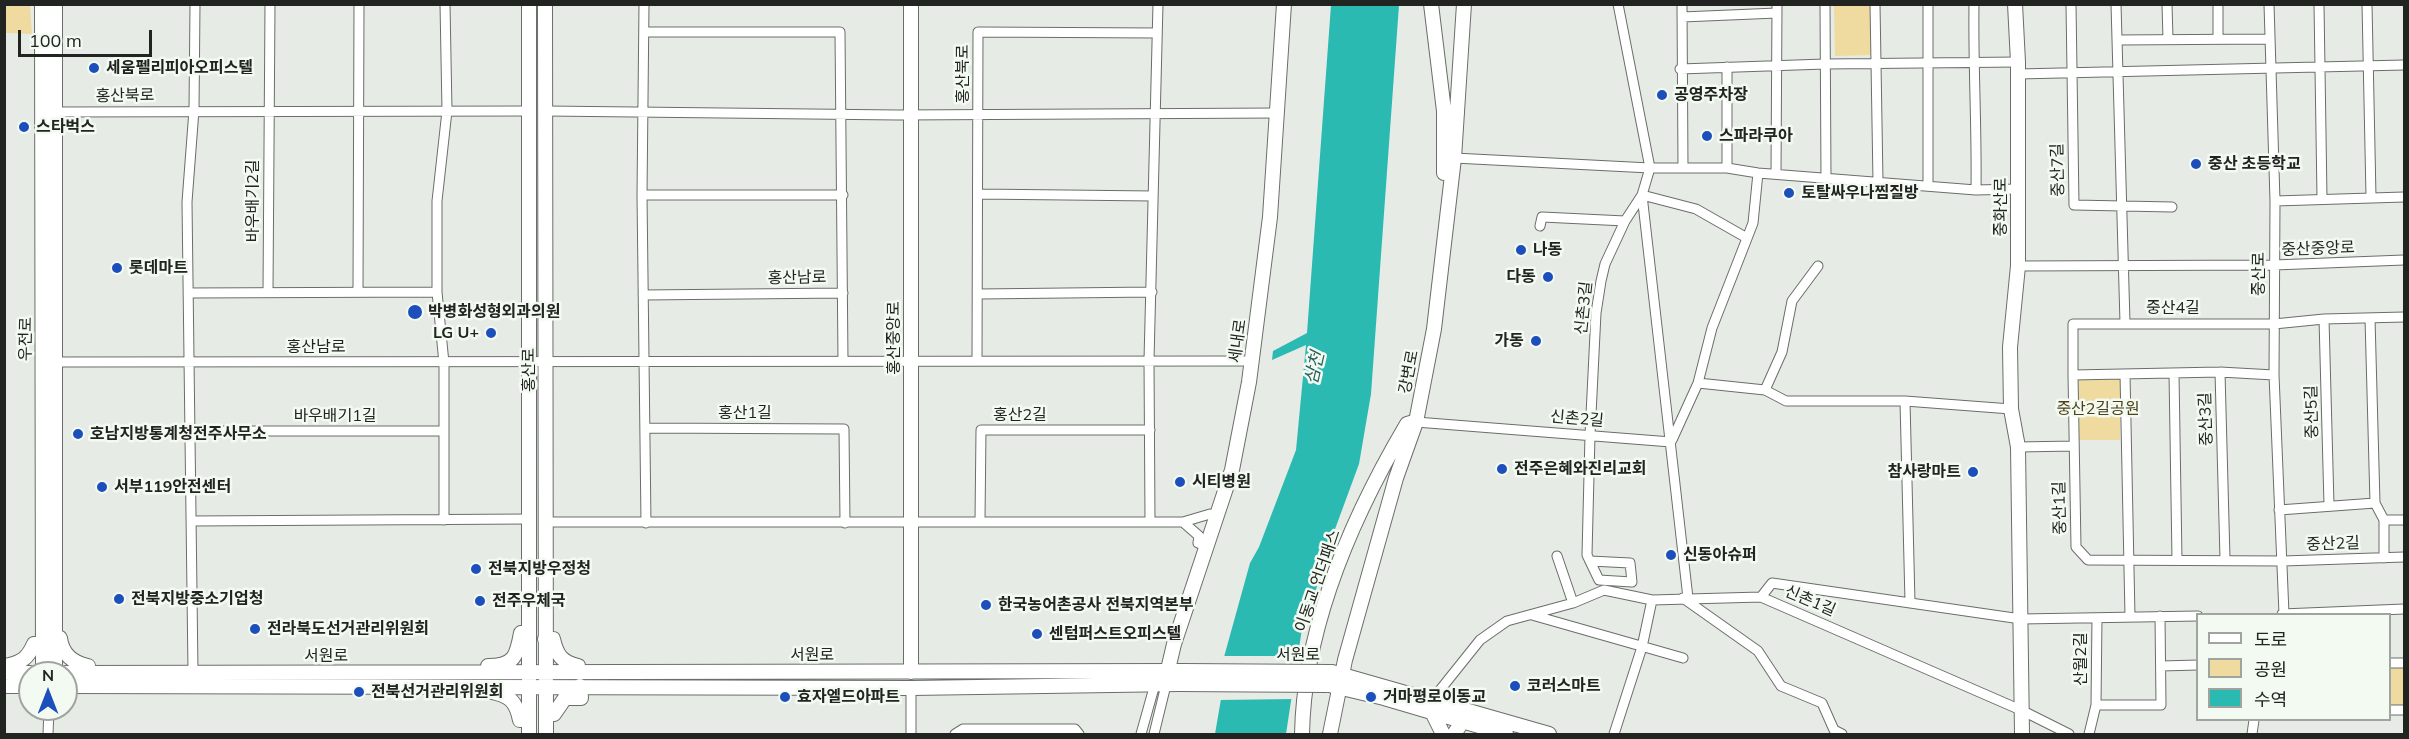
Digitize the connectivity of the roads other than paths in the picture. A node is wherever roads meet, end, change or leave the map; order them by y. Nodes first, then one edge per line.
1 (42, 4) edge
2 (55, 4) edge
3 (195, 4) edge
4 (270, 4) edge
5 (359, 4) edge
6 (445, 4) edge
7 (529, 4) edge
8 (545, 4) edge
9 (644, 4) edge
10 (911, 4) edge
11 (1158, 4) edge
12 (1284, 4) edge
13 (1431, 4) edge
14 (1464, 4) edge
15 (1618, 4) edge
16 (1682, 4) edge
17 (1825, 4) edge
18 (1875, 4) edge
19 (1928, 4) edge
20 (1974, 4) edge
21 (2015, 4) edge
22 (2071, 4) edge
23 (2116, 4) edge
24 (2167, 4) edge
25 (2218, 4) edge
26 (2269, 4) edge
27 (2367, 5) edge
28 (2319, 6) edge
29 (1777, 9) edge
30 (1682, 17) junction
31 (644, 32) junction
32 (1157, 33) junction
33 (2218, 38) junction
34 (2168, 39) junction
35 (2270, 39) junction
36 (2117, 40) junction
37 (1973, 62) junction
38 (1928, 63) junction
39 (1825, 64) junction
40 (1875, 64) junction
41 (1775, 65) junction
42 (2404, 65) edge
43 (2369, 66) junction
44 (1727, 67) junction
45 (2320, 67) junction
46 (2018, 68) junction
47 (1680, 69) junction
48 (2271, 70) junction
49 (2117, 71) junction
50 (2072, 72) junction
51 (269, 109) junction
52 (194, 110) junction
53 (359, 110) junction
54 (447, 111) junction
55 (529, 111) junction
56 (547, 111) junction
57 (56, 112) junction
58 (643, 112) junction
59 (1451, 112) junction
60 (1155, 113) junction
61 (1278, 113) junction
62 (842, 114) junction
63 (978, 114) junction
64 (912, 115) junction
65 (1453, 165) junction
66 (1650, 168) junction
67 (1683, 168) junction
68 (1727, 168) junction
69 (1758, 173) junction
70 (1776, 174) junction
71 (1826, 178) junction
72 (1878, 182) junction
73 (1928, 185) junction
74 (2017, 189) junction
75 (1976, 190) junction
76 (978, 194) junction
77 (642, 195) junction
78 (843, 195) junction
79 (1642, 195) junction
80 (1153, 196) junction
81 (2404, 197) edge
82 (2322, 198) junction
83 (2371, 198) junction
84 (2275, 201) junction
85 (2123, 205) junction
86 (2172, 207) dead end
87 (1625, 221) junction
88 (1540, 226) dead end
89 (1747, 237) junction
90 (2404, 260) edge
91 (1818, 266) dead end
92 (2018, 266) junction
93 (2124, 266) junction
94 (2274, 266) junction
95 (267, 292) junction
96 (358, 292) junction
97 (436, 292) junction
98 (1152, 292) junction
99 (188, 293) junction
100 (843, 293) junction
101 (979, 294) junction
102 (643, 295) junction
103 (2404, 317) edge
104 (2370, 318) junction
105 (2324, 319) junction
106 (2125, 323) junction
107 (2274, 324) junction
108 (911, 360) junction
109 (978, 360) junction
110 (1149, 360) junction
111 (843, 361) junction
112 (1253, 361) junction
113 (48, 362) junction
114 (188, 362) junction
115 (546, 362) junction
116 (645, 362) junction
117 (444, 363) junction
118 (529, 363) junction
119 (2220, 372) junction
120 (2174, 373) junction
121 (2125, 374) junction
122 (2073, 375) junction
123 (2274, 375) junction
124 (1698, 383) junction
125 (1765, 390) junction
126 (1905, 401) junction
127 (2011, 409) junction
128 (1416, 422) junction
129 (646, 428) junction
130 (1150, 430) junction
131 (189, 431) junction
132 (444, 431) junction
133 (1590, 435) junction
134 (1671, 442) junction
135 (2074, 446) junction
136 (2018, 447) junction
137 (2375, 503) junction
138 (2329, 505) junction
139 (2279, 510) junction
140 (1218, 516) junction
141 (529, 519) junction
142 (192, 520) junction
143 (444, 520) junction
144 (980, 520) junction
145 (2384, 520) junction
146 (2404, 520) edge
147 (546, 522) junction
148 (912, 522) junction
149 (1150, 522) junction
150 (1183, 522) junction
151 (646, 523) junction
152 (844, 523) junction
153 (1207, 547) junction
154 (1557, 556) dead end
155 (2404, 557) edge
156 (2384, 558) junction
157 (2225, 559) junction
158 (2177, 560) junction
159 (1590, 561) junction
160 (2128, 561) junction
161 (2283, 561) junction
162 (1632, 582) junction
163 (1638, 596) junction
164 (1761, 597) junction
165 (1685, 598) junction
166 (1652, 600) junction
167 (1910, 602) junction
168 (1573, 603) junction
169 (2404, 609) edge
170 (2283, 613) edge
171 (2345, 613) edge
172 (1530, 614) junction
173 (2160, 616) junction
174 (2196, 616) edge
175 (2130, 617) junction
176 (2097, 618) junction
177 (2021, 619) junction
178 (529, 632) junction
179 (545, 639) junction
180 (48, 641) junction
181 (1642, 646) junction
182 (1683, 658) dead end
183 (45, 661) edge
184 (52, 661) edge
185 (2196, 665) edge
186 (2161, 666) junction
187 (193, 671) junction
188 (481, 672) junction
189 (911, 672) junction
190 (78, 673) edge
191 (88, 673) junction
192 (6, 677) edge
193 (545, 679) junction
194 (580, 679) junction
195 (1170, 679) junction
196 (1334, 679) junction
197 (529, 680) junction
198 (78, 686) edge
199 (492, 686) junction
200 (911, 688) junction
201 (2096, 705) junction
202 (1430, 706) junction
203 (2023, 711) junction
204 (546, 714) junction
205 (1463, 721) junction
206 (529, 727) edge
207 (546, 735) edge
208 (911, 735) edge
209 (955, 735) edge
210 (1079, 735) edge
211 (1141, 735) edge
212 (1154, 735) edge
213 (1302, 735) edge
214 (1330, 735) edge
215 (1443, 735) edge
216 (1454, 735) edge
217 (1506, 735) edge
218 (1549, 735) edge
219 (1614, 735) edge
220 (1842, 735) edge
221 (2022, 735) edge
222 (2069, 735) edge
223 (2089, 735) edge

1 - 113 street, 우전로
2 - 57 street, 우전로
3 - 52 street
4 - 51 street
5 - 53 street
6 - 54 street
7 - 55 street, 홍산로
8 - 56 street, 홍산로
9 - 31 street
10 - 64 street, 홍산중앙로
11 - 32 street
12 - 61 street, 세내로
13 - 59 street
14 - 59 street
15 - 66 street, 신촌3길
16 - 30 street
17 - 39 street
18 - 40 street
19 - 38 street
20 - 37 street
21 - 46 street, 중화산로
22 - 50 street, 중산7길
23 - 36 street
24 - 34 street
25 - 33 street
26 - 35 street, 중산로
27 - 43 street
28 - 45 street
29 - 30 street
29 - 41 street
30 - 47 street
31 - 58 street
31 - 62 street
32 - 60 street
32 - 63 street, 홍산북로
33 - 34 street
33 - 35 street
34 - 36 street
35 - 48 street, 중산로
36 - 49 street
37 - 38 street
37 - 46 street
37 - 75 street
38 - 40 street
38 - 73 street
39 - 40 street
39 - 41 street
39 - 71 street
40 - 72 street
41 - 44 street
41 - 70 street
42 - 43 street
43 - 45 street
43 - 83 street
44 - 47 street
44 - 68 street
45 - 48 street
45 - 82 street
46 - 50 street
46 - 74 street, 중화산로
47 - 67 street
48 - 49 street
48 - 84 street, 중산로
49 - 50 street
49 - 85 street
50 - 85 street, 중산7길
51 - 52 street, 홍산북로
51 - 53 street, 홍산북로
51 - 95 street, 바우배기2길
52 - 57 street, 홍산북로
52 - 99 street
53 - 54 street, 홍산북로
53 - 96 street
54 - 55 street, 홍산북로
54 - 97 street
55 - 118 street, 홍산로
56 - 58 street, 홍산북로
56 - 115 street, 홍산로
57 - 113 street, 우전로
58 - 62 street, 홍산북로
58 - 77 street
59 - 65 street
60 - 61 street, 홍산북로
60 - 63 street, 홍산북로
60 - 80 street
61 - 112 street, 세내로
62 - 64 street, 홍산북로
62 - 78 street
63 - 64 street, 홍산북로
63 - 76 street, 홍산북로
64 - 108 street, 홍산중앙로
65 - 66 street
65 - 128 street, 강변로
66 - 67 street
66 - 79 street, 신촌3길
67 - 68 street
68 - 69 street
69 - 70 street
69 - 89 street
70 - 71 street
71 - 72 street
72 - 73 street
73 - 75 street
74 - 75 street
74 - 92 street, 중화산로
76 - 80 street
76 - 101 street, 홍산북로
77 - 78 street
77 - 102 street
78 - 100 street, 홍산남로
79 - 87 street, 신촌3길
79 - 89 street
79 - 134 street, 신촌3길
80 - 98 street
81 - 83 street
82 - 83 street
82 - 84 street
84 - 94 street, 중산로
85 - 86 street, 중산7길
85 - 93 street
87 - 88 street
87 - 133 street, 신촌3길
89 - 124 street
90 - 94 street, 중산중앙로
91 - 125 street
92 - 93 street, 중산중앙로
92 - 127 street, 중화산로
93 - 94 street, 중산중앙로
93 - 106 street
94 - 107 street, 중산로
95 - 96 street
95 - 99 street
96 - 97 street
97 - 117 street
98 - 101 street
98 - 110 street
99 - 114 street
100 - 102 street, 홍산남로
100 - 111 street, 홍산남로
101 - 109 street
102 - 116 street
103 - 104 street
104 - 105 street
104 - 137 street
105 - 107 street
105 - 138 street, 중산5길
106 - 107 street, 중산4길
106 - 122 street, 중산4길
107 - 123 street, 중산로
108 - 109 street, 홍산남로
108 - 111 street, 홍산남로
108 - 148 street, 홍산중앙로
109 - 110 street, 홍산남로
110 - 112 street, 홍산남로
110 - 130 street
111 - 116 street, 홍산남로
112 - 140 street, 세내로
113 - 114 street, 홍산남로
113 - 180 street, 우전로
114 - 117 street, 홍산남로
114 - 131 street
115 - 116 street, 홍산남로
115 - 118 street, 홍산남로
115 - 147 street, 홍산로
116 - 129 street
117 - 118 street, 홍산남로
117 - 132 street
118 - 141 street, 홍산로
119 - 120 street, 중산3길
119 - 123 street, 중산3길
119 - 157 street, 중산3길
120 - 121 street, 중산3길
120 - 158 street, 중산3길
121 - 122 street, 중산3길
121 - 160 street
122 - 135 street
123 - 139 street, 중산로
124 - 125 street
124 - 134 street
125 - 126 street
126 - 127 street
126 - 167 street
127 - 136 street, 중화산로
128 - 133 street, 신촌2길
128 - 196 street, 강변로
128 - 213 street, 이동교 언더패스
129 - 151 street
129 - 152 street, 홍산1길
130 - 144 street, 홍산2길
130 - 149 street
131 - 132 street, 바우배기1길
131 - 142 street
132 - 143 street
133 - 134 street, 신촌2길
133 - 159 street, 신촌3길
134 - 165 street, 신촌3길
135 - 136 street
135 - 160 street, 중산1길
136 - 177 street, 중화산로
137 - 138 street
137 - 145 street, 중산2길
138 - 139 street
139 - 161 street, 중산로
140 - 150 street
140 - 153 street, 세내로
141 - 143 street
141 - 178 street, 홍산로
142 - 143 street
142 - 187 street
144 - 148 street
144 - 149 street
145 - 146 street
145 - 156 street, 중산2길
147 - 151 street
147 - 179 street, 홍산로
148 - 152 street
148 - 189 street, 홍산중앙로
149 - 150 street
150 - 153 street
151 - 152 street
153 - 195 street, 세내로
154 - 168 street
155 - 156 street, 중산2길
156 - 161 street, 중산2길
157 - 158 street, 중산1길
157 - 161 street, 중산1길
158 - 160 street, 중산1길
159 - 162 street
159 - 162 street
160 - 175 street
161 - 170 street, 중산로
162 - 163 street
163 - 166 street, 신촌1길
163 - 168 street, 신촌1길
164 - 165 street, 신촌1길
164 - 167 street
164 - 203 street, 신촌1길
165 - 166 street, 신촌1길
165 - 220 street
166 - 181 street
167 - 177 street
168 - 172 street, 신촌1길
169 - 171 street
172 - 181 street
172 - 202 street, 신촌1길
173 - 174 street, 산월2길
173 - 175 street, 산월2길
173 - 186 street, 산월2길
175 - 176 street, 산월2길
176 - 177 street, 산월2길
176 - 201 street, 산월2길
177 - 203 street, 중화산로
178 - 188 street
178 - 197 street, 홍산로
179 - 193 street, 홍산로
179 - 194 street
180 - 183 street, 우전로
180 - 184 street, 우전로
180 - 191 street
180 - 192 street
181 - 182 street
181 - 219 street
185 - 186 street
186 - 201 street, 산월2길
187 - 188 street, 서원로
187 - 191 street, 서원로
188 - 197 street, 서원로
189 - 194 street, 서원로
189 - 195 street, 서원로
190 - 191 street, 서원로
193 - 194 street, 서원로
193 - 197 street, 서원로
193 - 204 street, 홍산로
194 - 200 street, 서원로
194 - 204 street
195 - 196 street, 서원로, bridge
195 - 200 street, 서원로
195 - 211 street, 세내로
195 - 212 street, 세내로
196 - 202 street, 서원로
196 - 214 street, 강변로
197 - 199 street, 서원로
197 - 206 street, 홍산로
198 - 199 street, 서원로
199 - 206 street
200 - 208 street
201 - 223 street
202 - 205 street, 서원로
202 - 215 street
202 - 218 street, 서원로
203 - 221 street, 중화산로
203 - 222 street, 신촌1길
204 - 207 street, 홍산로
205 - 216 street
205 - 217 street, 서원로
209 - 210 street

